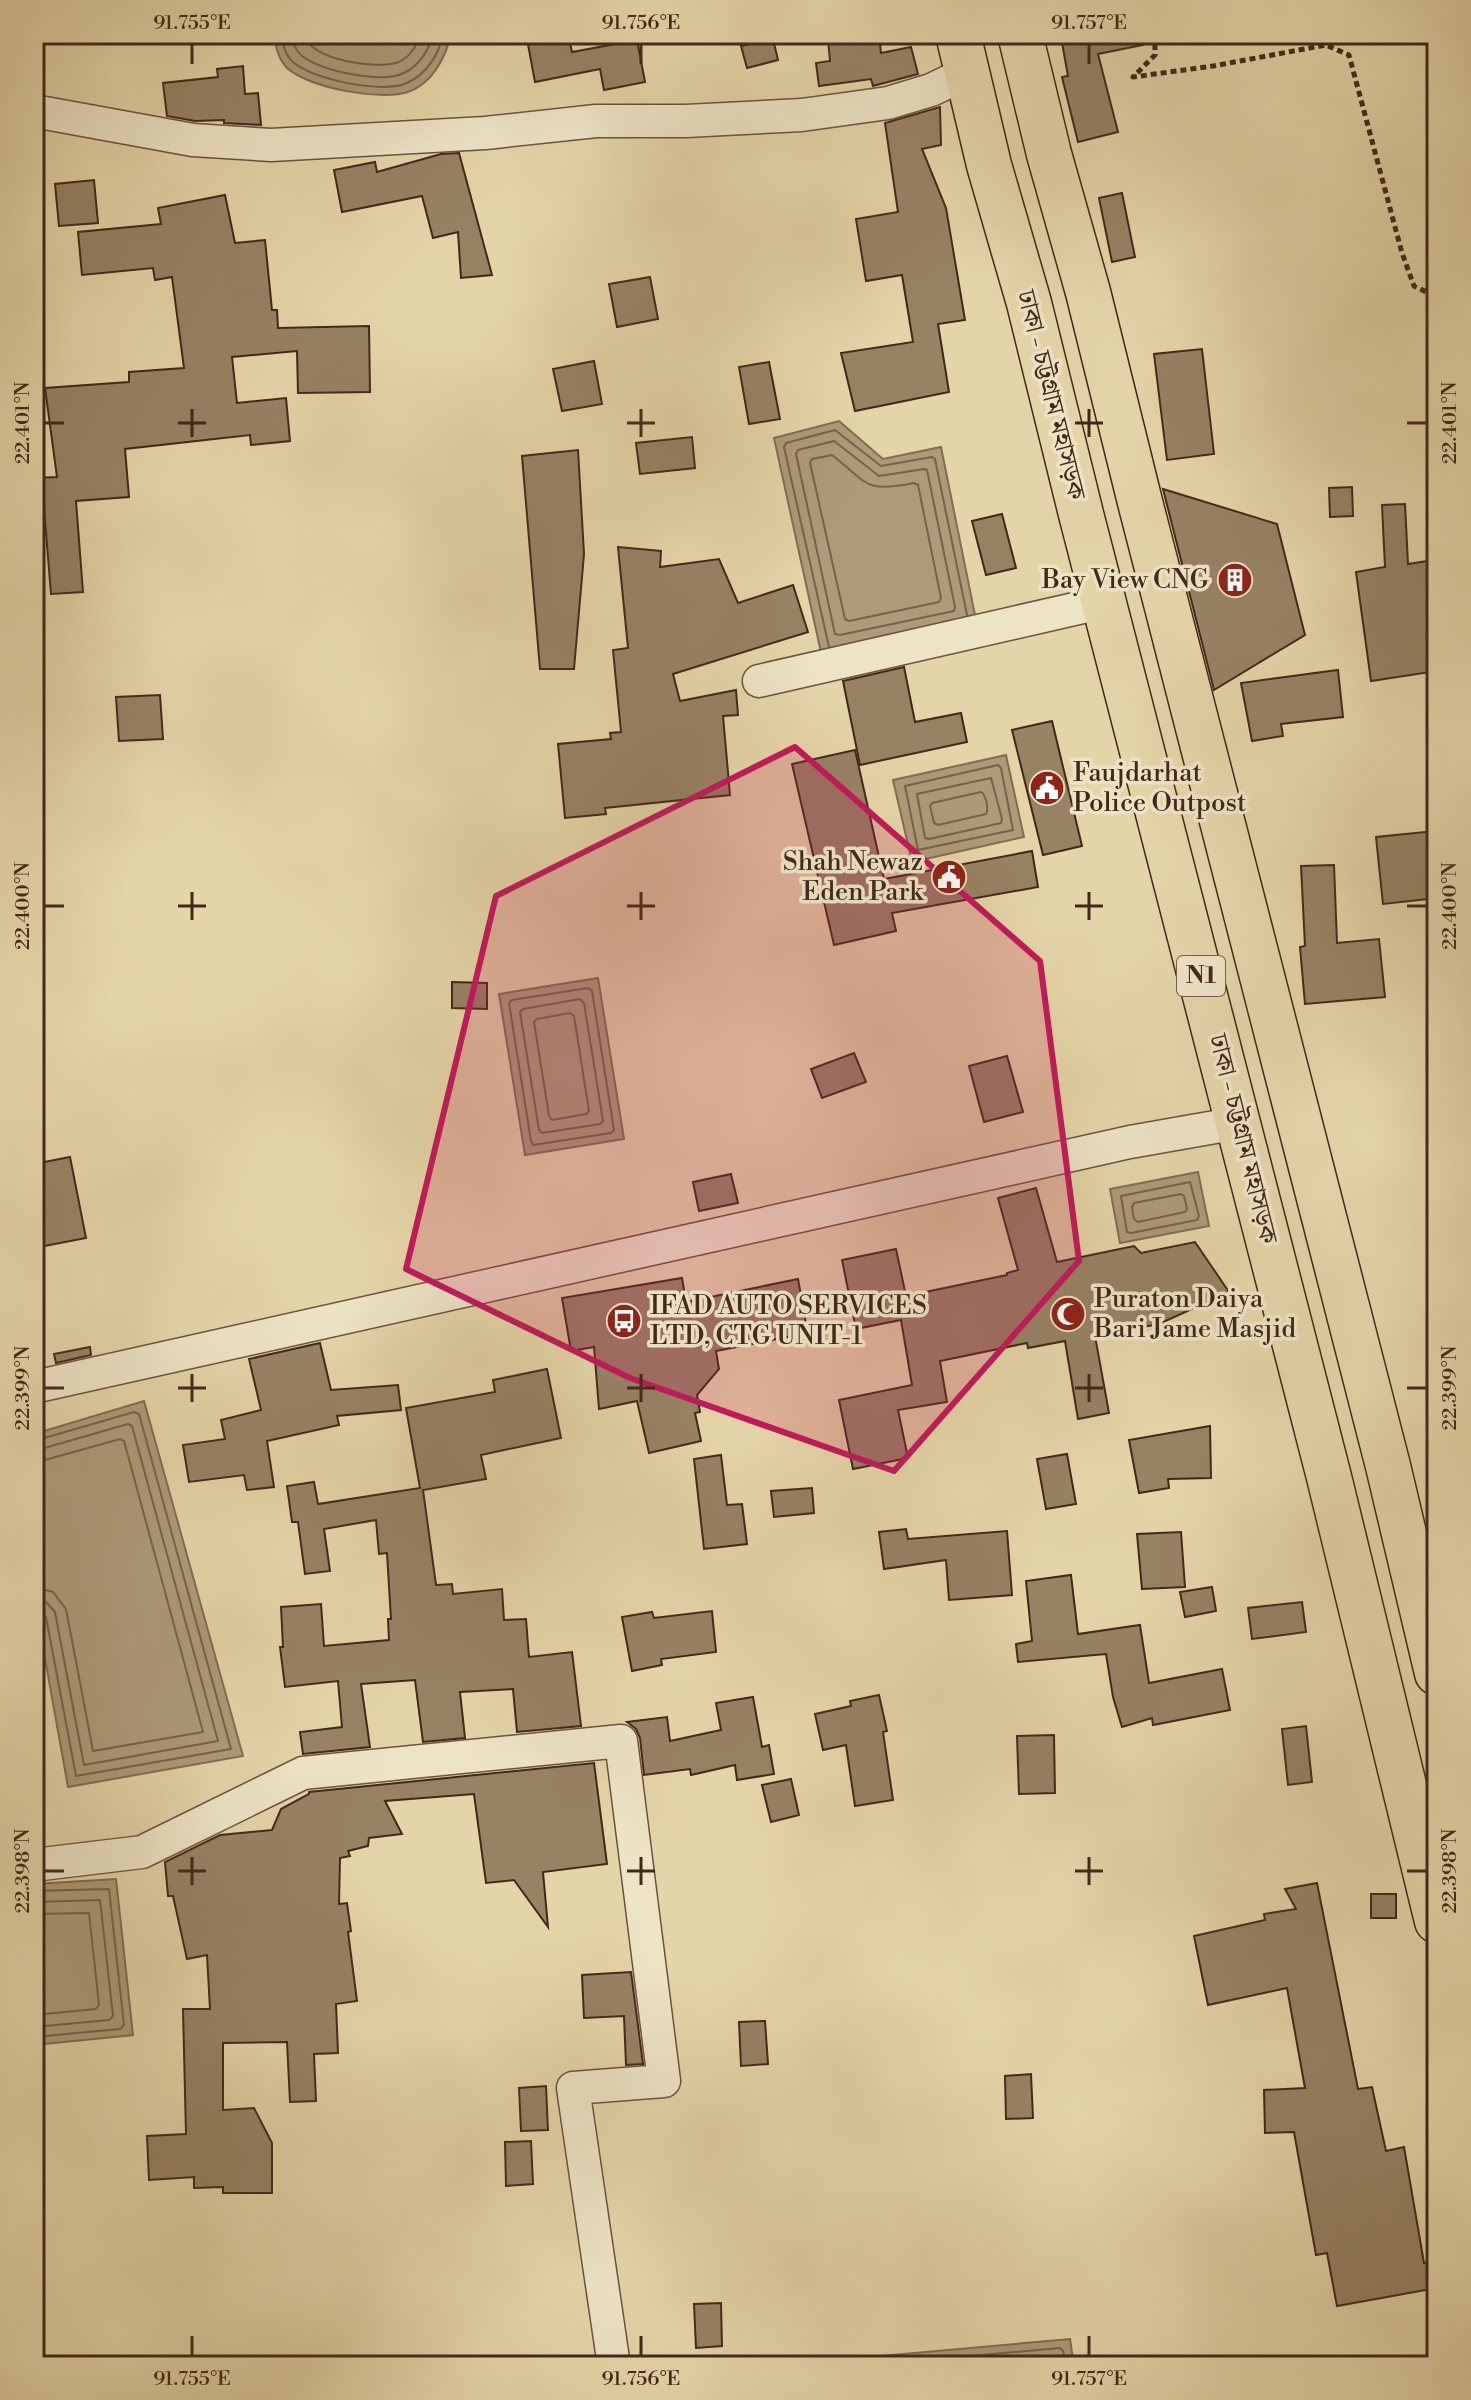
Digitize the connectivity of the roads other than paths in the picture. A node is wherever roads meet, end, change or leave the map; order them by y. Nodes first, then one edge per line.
1 (1020, 34) edge
2 (964, 53) edge
3 (34, 111) edge
4 (1105, 602) junction
5 (759, 681) dead end
6 (1238, 1123) junction
7 (34, 1387) edge
8 (1437, 1673) edge
9 (34, 1865) edge
10 (1437, 1921) edge
11 (614, 2366) edge

1 - 8 highway, N1
2 - 3 street
2 - 4 highway, ঢাকা - চট্টগ্রাম মহাসড়ক / N1
4 - 5 street
4 - 6 highway, ঢাকা - চট্টগ্রাম মহাসড়ক / N1
6 - 7 street
6 - 10 highway, ঢাকা - চট্টগ্রাম মহাসড়ক / N1
9 - 11 street

